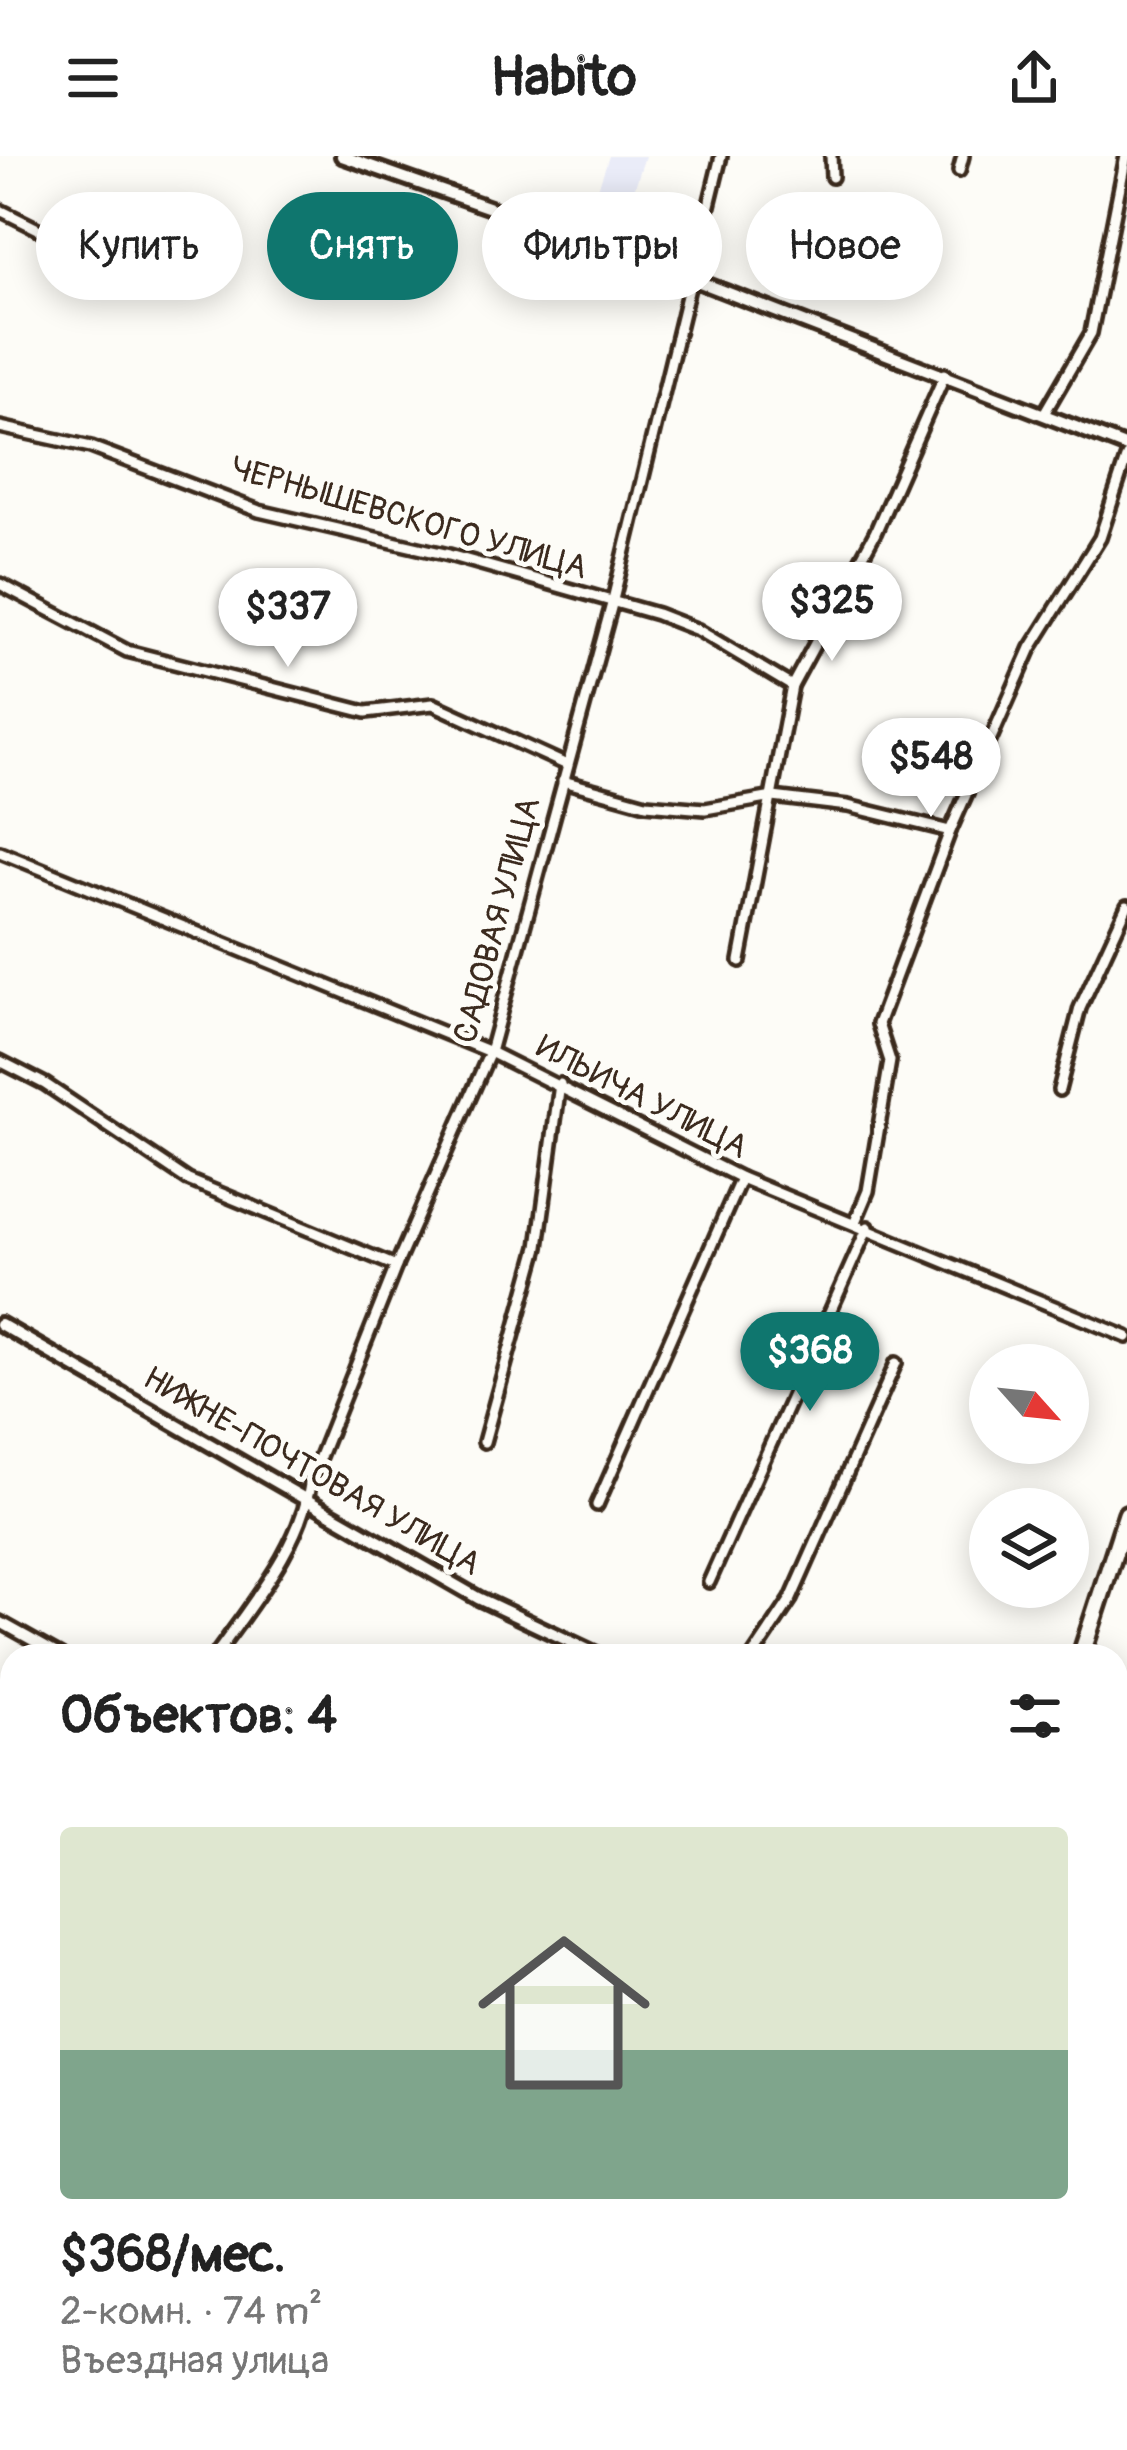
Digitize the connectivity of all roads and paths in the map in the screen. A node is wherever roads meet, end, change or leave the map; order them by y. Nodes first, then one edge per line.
1 (342, 156) edge
2 (721, 156) edge
3 (831, 156) edge
4 (963, 156) edge
5 (1126, 156) edge
6 (959, 171) dead end
7 (832, 177) dead end
8 (711, 192) edge
9 (482, 205) edge
10 (0, 210) edge
11 (36, 228) edge
12 (722, 290) edge
13 (683, 300) edge
14 (946, 374) junction
15 (1045, 412) junction
16 (0, 427) edge
17 (1127, 447) edge
18 (1127, 456) edge
19 (0, 584) edge
20 (612, 604) junction
21 (792, 686) junction
22 (567, 765) junction
23 (563, 781) junction
24 (772, 797) junction
25 (950, 831) junction
26 (0, 852) edge
27 (1127, 906) edge
28 (740, 961) dead end
29 (490, 1052) junction
30 (0, 1061) edge
31 (560, 1084) junction
32 (1059, 1090) dead end
33 (741, 1178) junction
34 (855, 1222) junction
35 (868, 1227) junction
36 (396, 1266) junction
37 (0, 1324) edge
38 (1127, 1337) edge
39 (896, 1364) dead end
40 (484, 1442) dead end
41 (308, 1504) junction
42 (598, 1505) dead end
43 (1127, 1514) edge
44 (1124, 1533) edge
45 (709, 1582) dead end
46 (0, 1622) edge
47 (39, 1644) edge
48 (223, 1644) edge
49 (576, 1644) edge
50 (761, 1644) edge
51 (1085, 1644) edge

1 - 9 street
2 - 8 street, САДОВАЯ УЛИЦА
3 - 7 street
4 - 6 street
5 - 15 street
10 - 11 street
12 - 14 street
13 - 20 street, САДОВАЯ УЛИЦА
14 - 15 street
14 - 21 street
15 - 17 street
16 - 20 street, ЧЕРНЫШЕВСКОГО УЛИЦА
18 - 25 street
19 - 22 street
20 - 21 street, ЧЕРНЫШЕВСКОГО УЛИЦА
20 - 22 street, САДОВАЯ УЛИЦА
21 - 24 street
22 - 23 street, САДОВАЯ УЛИЦА
23 - 24 street
23 - 29 street, САДОВАЯ УЛИЦА
24 - 25 street
24 - 28 street
25 - 34 street
26 - 29 street, ИЛЬИЧА УЛИЦА
27 - 32 street
29 - 31 street, ИЛЬИЧА УЛИЦА
29 - 36 street, САДОВАЯ УЛИЦА
30 - 36 street
31 - 33 street, ИЛЬИЧА УЛИЦА
31 - 40 street
33 - 34 street, ИЛЬИЧА УЛИЦА
33 - 42 street
34 - 35 street, ИЛЬИЧА УЛИЦА
35 - 38 street, ИЛЬИЧА УЛИЦА
35 - 45 street
36 - 41 street, САДОВАЯ УЛИЦА
37 - 41 street, НИЖНЕ-ПОЧТОВАЯ УЛИЦА
39 - 50 street
41 - 48 street, САДОВАЯ УЛИЦА
41 - 49 street, НИЖНЕ-ПОЧТОВАЯ УЛИЦА
43 - 44 highway
44 - 51 highway
46 - 47 street

